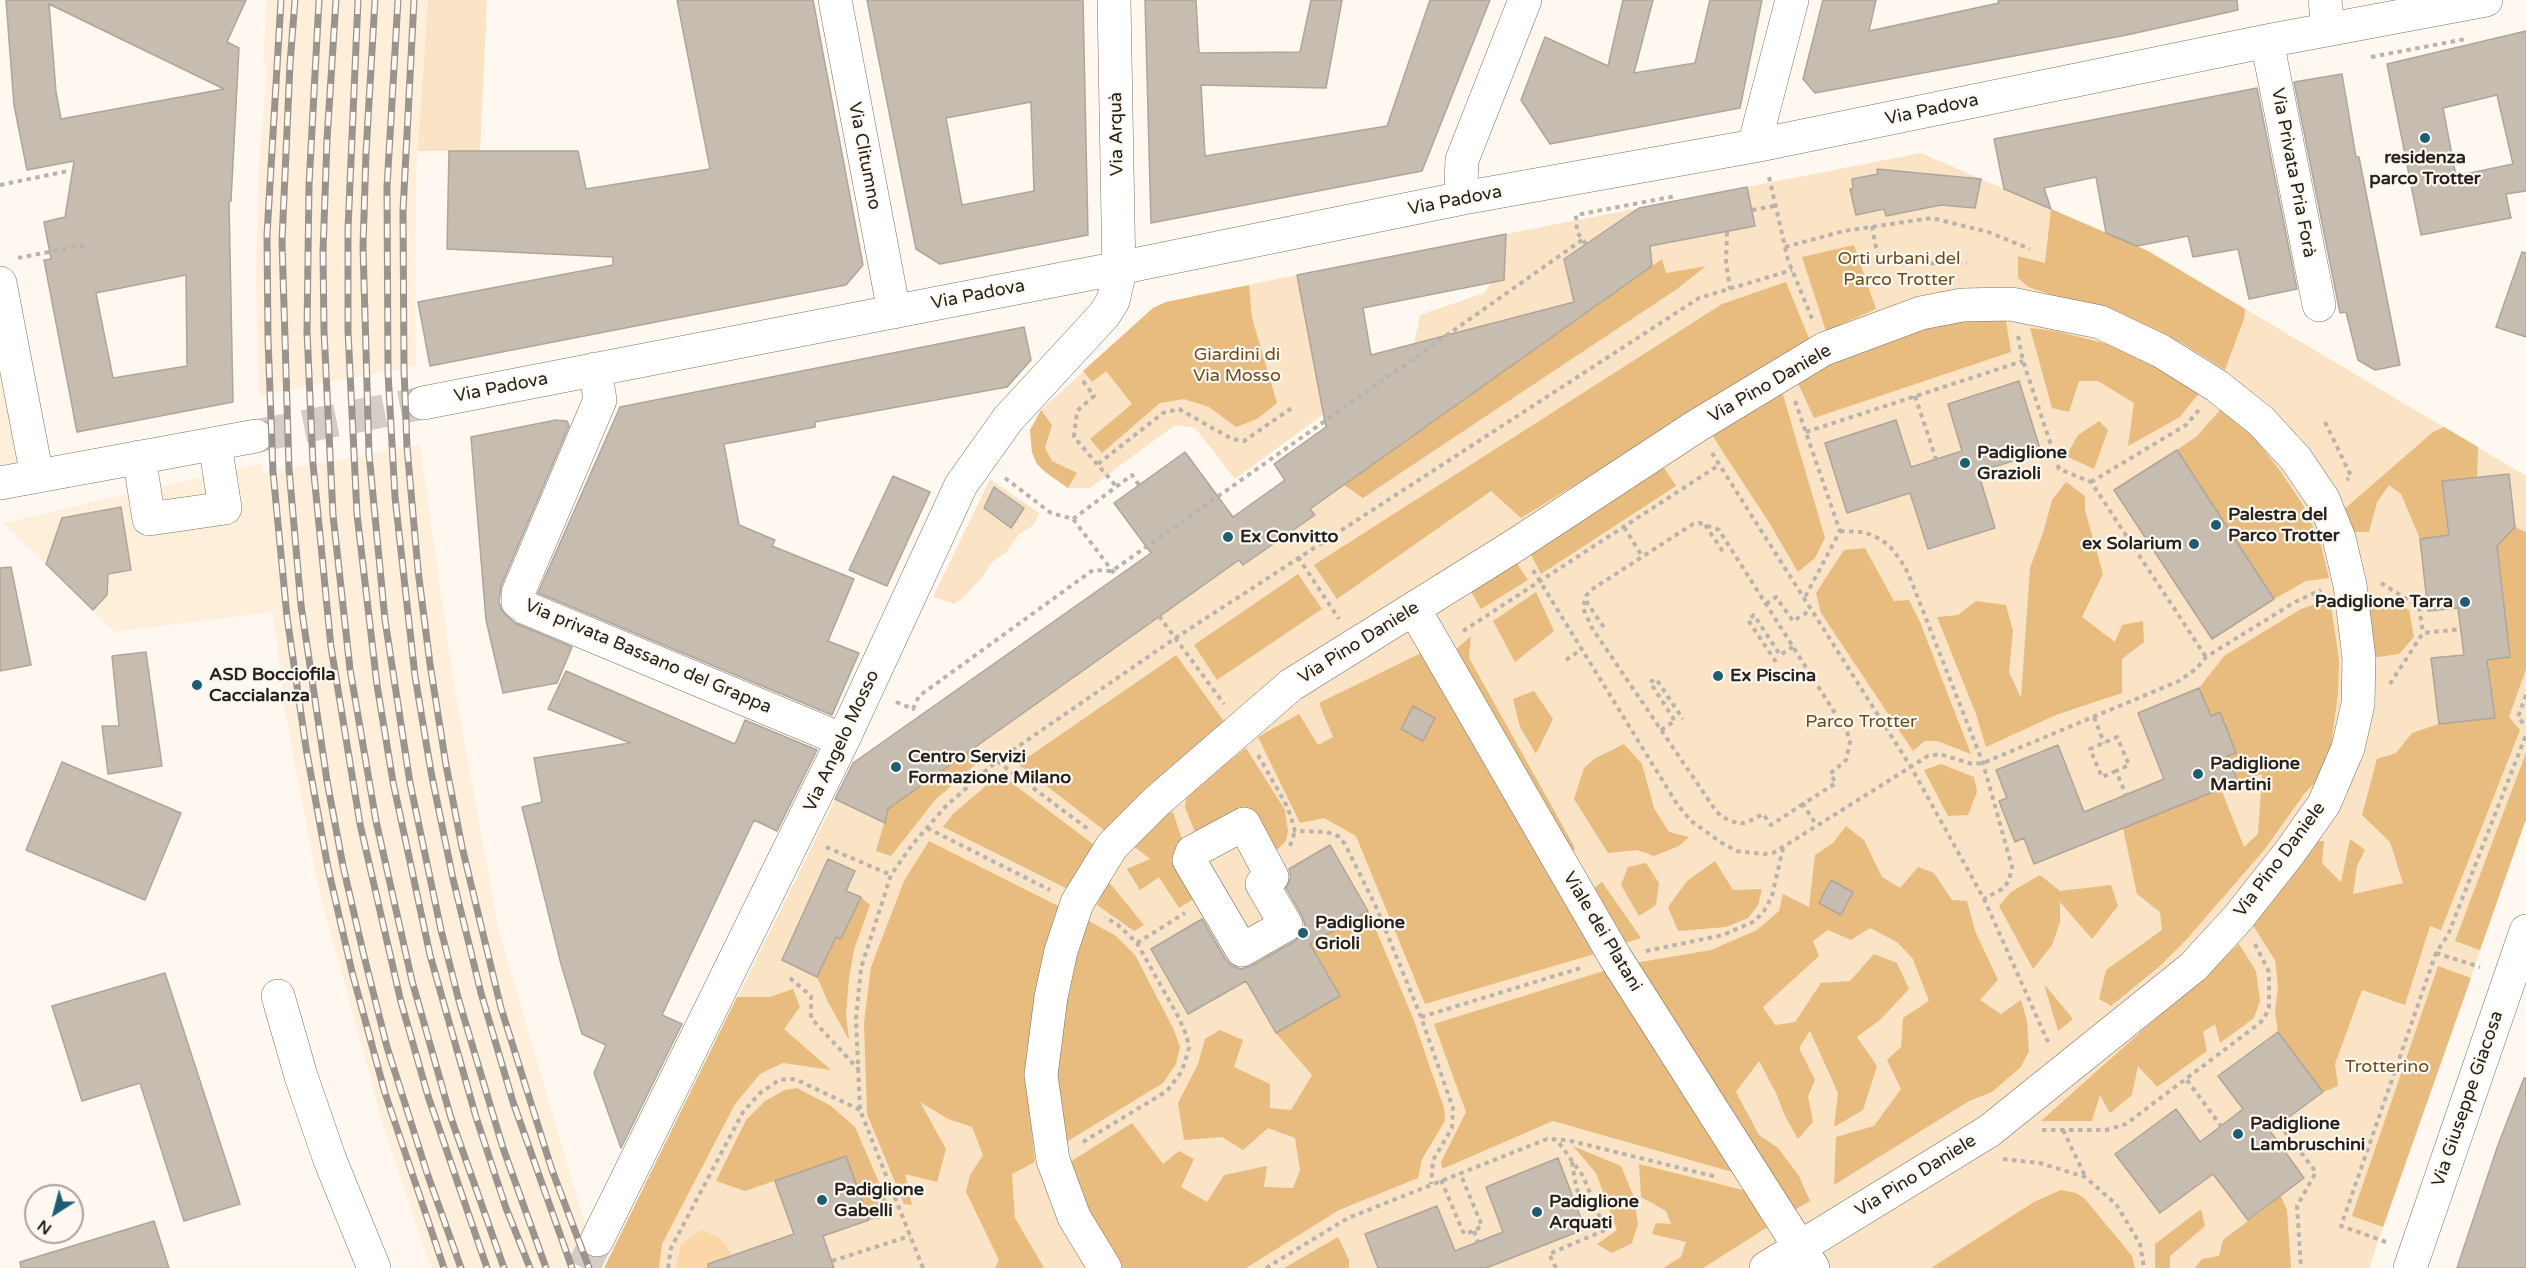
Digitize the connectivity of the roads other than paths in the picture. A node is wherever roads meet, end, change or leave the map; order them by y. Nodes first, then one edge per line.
1 (835, 0) edge
2 (1114, 0) edge
3 (1525, 0) edge
4 (1792, 0) edge
5 (2486, 0) edge
6 (2326, 15) edge
7 (2267, 41) junction
8 (1754, 146) junction
9 (1463, 198) junction
10 (1119, 268) junction
11 (4, 271) edge
12 (2319, 305) dead end
13 (894, 312) junction
14 (595, 369) junction
15 (423, 403) tunnel mouth
16 (256, 436) tunnel mouth
17 (215, 444) junction
18 (140, 457) junction
19 (37, 476) junction
20 (0, 483) edge
21 (1414, 609) junction
22 (843, 740) junction
23 (2525, 937) edge
24 (278, 996) dead end
25 (597, 1240) tunnel mouth
26 (1807, 1258) edge
27 (2413, 1260) edge
28 (374, 1268) edge
29 (1105, 1268) edge
30 (1766, 1268) edge

1 - 13 street, Via Clitumno
2 - 10 street, Via Arquà
3 - 9 street
4 - 8 street
5 - 6 street, Via Padova
6 - 7 street, Via Padova
7 - 8 street, Via Padova
7 - 12 street, Via Privata Pria Forà
8 - 9 street, Via Padova
9 - 10 street, Via Padova
10 - 13 street, Via Padova
10 - 22 street, Via Angelo Mosso
11 - 19 street
13 - 14 street, Via Padova
14 - 15 street, Via Padova
14 - 22 street, Via privata Bassano del Grappa
16 - 17 street
17 - 18 street
17 - 18 street
18 - 19 street
19 - 20 street
21 - 26 street, Viale dei Platani
21 - 26 street, Via Pino Daniele
21 - 29 street, Via Pino Daniele
22 - 25 street, Via Angelo Mosso
23 - 27 street, Via Giuseppe Giacosa
24 - 28 street
26 - 30 street, Via Pino Daniele

